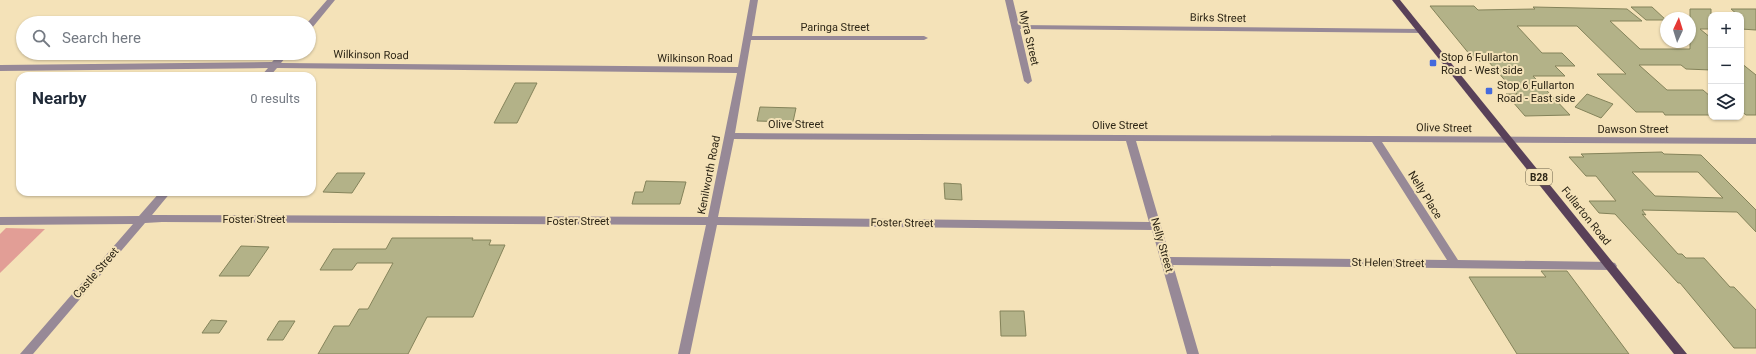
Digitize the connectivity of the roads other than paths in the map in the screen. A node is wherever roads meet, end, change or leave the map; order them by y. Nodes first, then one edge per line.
1 (331, 0) edge
2 (754, 0) edge
3 (1009, 0) edge
4 (1396, 0) edge
5 (316, 18) edge
6 (1015, 27) junction
7 (1422, 31) junction
8 (747, 38) junction
9 (924, 38) dead end
10 (279, 60) edge
11 (274, 66) junction
12 (0, 68) edge
13 (741, 70) junction
14 (269, 72) edge
15 (1028, 82) dead end
16 (730, 136) junction
17 (1130, 137) junction
18 (1375, 140) junction
19 (1510, 141) junction
20 (1756, 141) edge
21 (163, 196) edge
22 (142, 220) junction
23 (0, 221) edge
24 (712, 221) junction
25 (1156, 226) junction
26 (1166, 260) junction
27 (1454, 264) junction
28 (1611, 266) junction
29 (26, 354) edge
30 (684, 354) edge
31 (1193, 354) edge
32 (1681, 354) edge

1 - 5 street
2 - 8 street, Kenilworth Road
3 - 6 street, Myra Street
4 - 7 main road, Fullarton Road / B28
6 - 7 street, Birks Street
6 - 15 street, Myra Street
7 - 19 main road, Fullarton Road / B28
8 - 9 street, Paringa Street
8 - 13 street, Kenilworth Road
10 - 11 street
11 - 12 street, Wilkinson Road
11 - 13 street, Wilkinson Road
11 - 14 street
13 - 16 street, Kenilworth Road
16 - 17 street, Olive Street
16 - 24 street, Kenilworth Road
17 - 18 street, Olive Street
17 - 25 street, Nelly Street
18 - 19 street, Olive Street
18 - 27 street, Nelly Place
19 - 20 street, Dawson Street
19 - 28 main road, Fullarton Road / B28
21 - 22 street, Castle Street
22 - 23 street, Foster Street
22 - 24 street, Foster Street
22 - 29 street, Castle Street
24 - 25 street, Foster Street
24 - 30 street, Kenilworth Road
25 - 26 street, Nelly Street
26 - 27 street, St Helen Street
26 - 31 street, Nelly Street
27 - 28 street, St Helen Street
28 - 32 main road, Fullarton Road / B28

